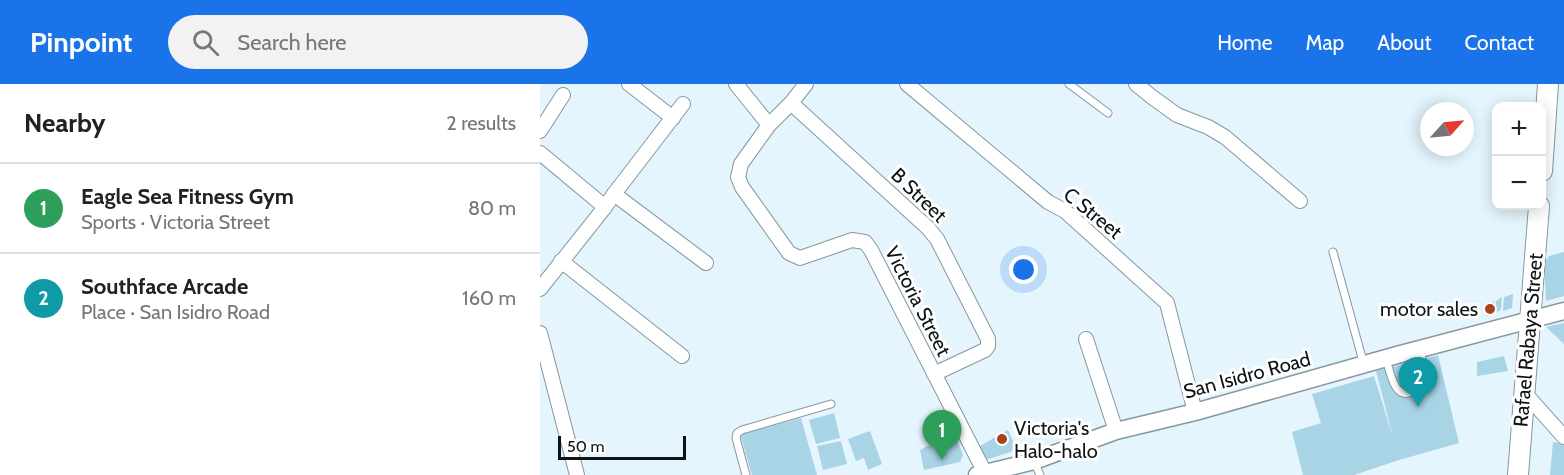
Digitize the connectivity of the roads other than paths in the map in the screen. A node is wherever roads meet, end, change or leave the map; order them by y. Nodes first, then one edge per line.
1 (629, 84) edge
2 (736, 84) edge
3 (806, 84) edge
4 (907, 84) edge
5 (1069, 84) edge
6 (1136, 84) edge
7 (1548, 84) edge
8 (563, 95) dead end
9 (791, 103) junction
10 (683, 104) dead end
11 (1108, 112) dead end
12 (673, 118) junction
13 (769, 125) junction
14 (540, 131) edge
15 (540, 153) edge
16 (1543, 156) edge
17 (614, 194) junction
18 (1300, 201) dead end
19 (606, 207) junction
20 (1539, 210) edge
21 (1333, 252) dead end
22 (561, 261) junction
23 (706, 263) dead end
24 (540, 289) edge
25 (1564, 311) edge
26 (1530, 320) junction
27 (540, 333) edge
28 (1086, 339) dead end
29 (1420, 349) junction
30 (682, 356) dead end
31 (1386, 359) junction
32 (1364, 364) junction
33 (934, 374) junction
34 (1523, 391) junction
35 (831, 404) dead end
36 (1195, 412) junction
37 (1116, 431) junction
38 (1564, 437) edge
39 (1037, 468) edge
40 (981, 474) edge
41 (577, 475) edge
42 (746, 475) edge
43 (1518, 475) edge

1 - 12 street
2 - 13 street
3 - 9 street
4 - 36 street, C Street
5 - 11 lane
6 - 18 street
7 - 16 main road
8 - 14 street
9 - 13 street
9 - 33 street, B Street
10 - 12 street
12 - 17 street
13 - 33 street, Victoria Street
15 - 19 street
17 - 19 street
17 - 23 street
19 - 22 street
20 - 26 main road, Rafael Rabaya Street
21 - 32 lane
22 - 24 street
22 - 30 street
25 - 26 street, San Isidro Road
26 - 29 street, San Isidro Road
26 - 34 main road, Rafael Rabaya Street
27 - 41 street
28 - 37 street
29 - 31 street, San Isidro Road
29 - 31 lane
31 - 32 street, San Isidro Road
32 - 36 street, San Isidro Road
33 - 40 street, Victoria Street
34 - 38 street
34 - 43 main road, Rafael Rabaya Street
35 - 42 lane
36 - 37 street, San Isidro Road
37 - 39 street, San Isidro Road
39 - 40 street, San Isidro Road

